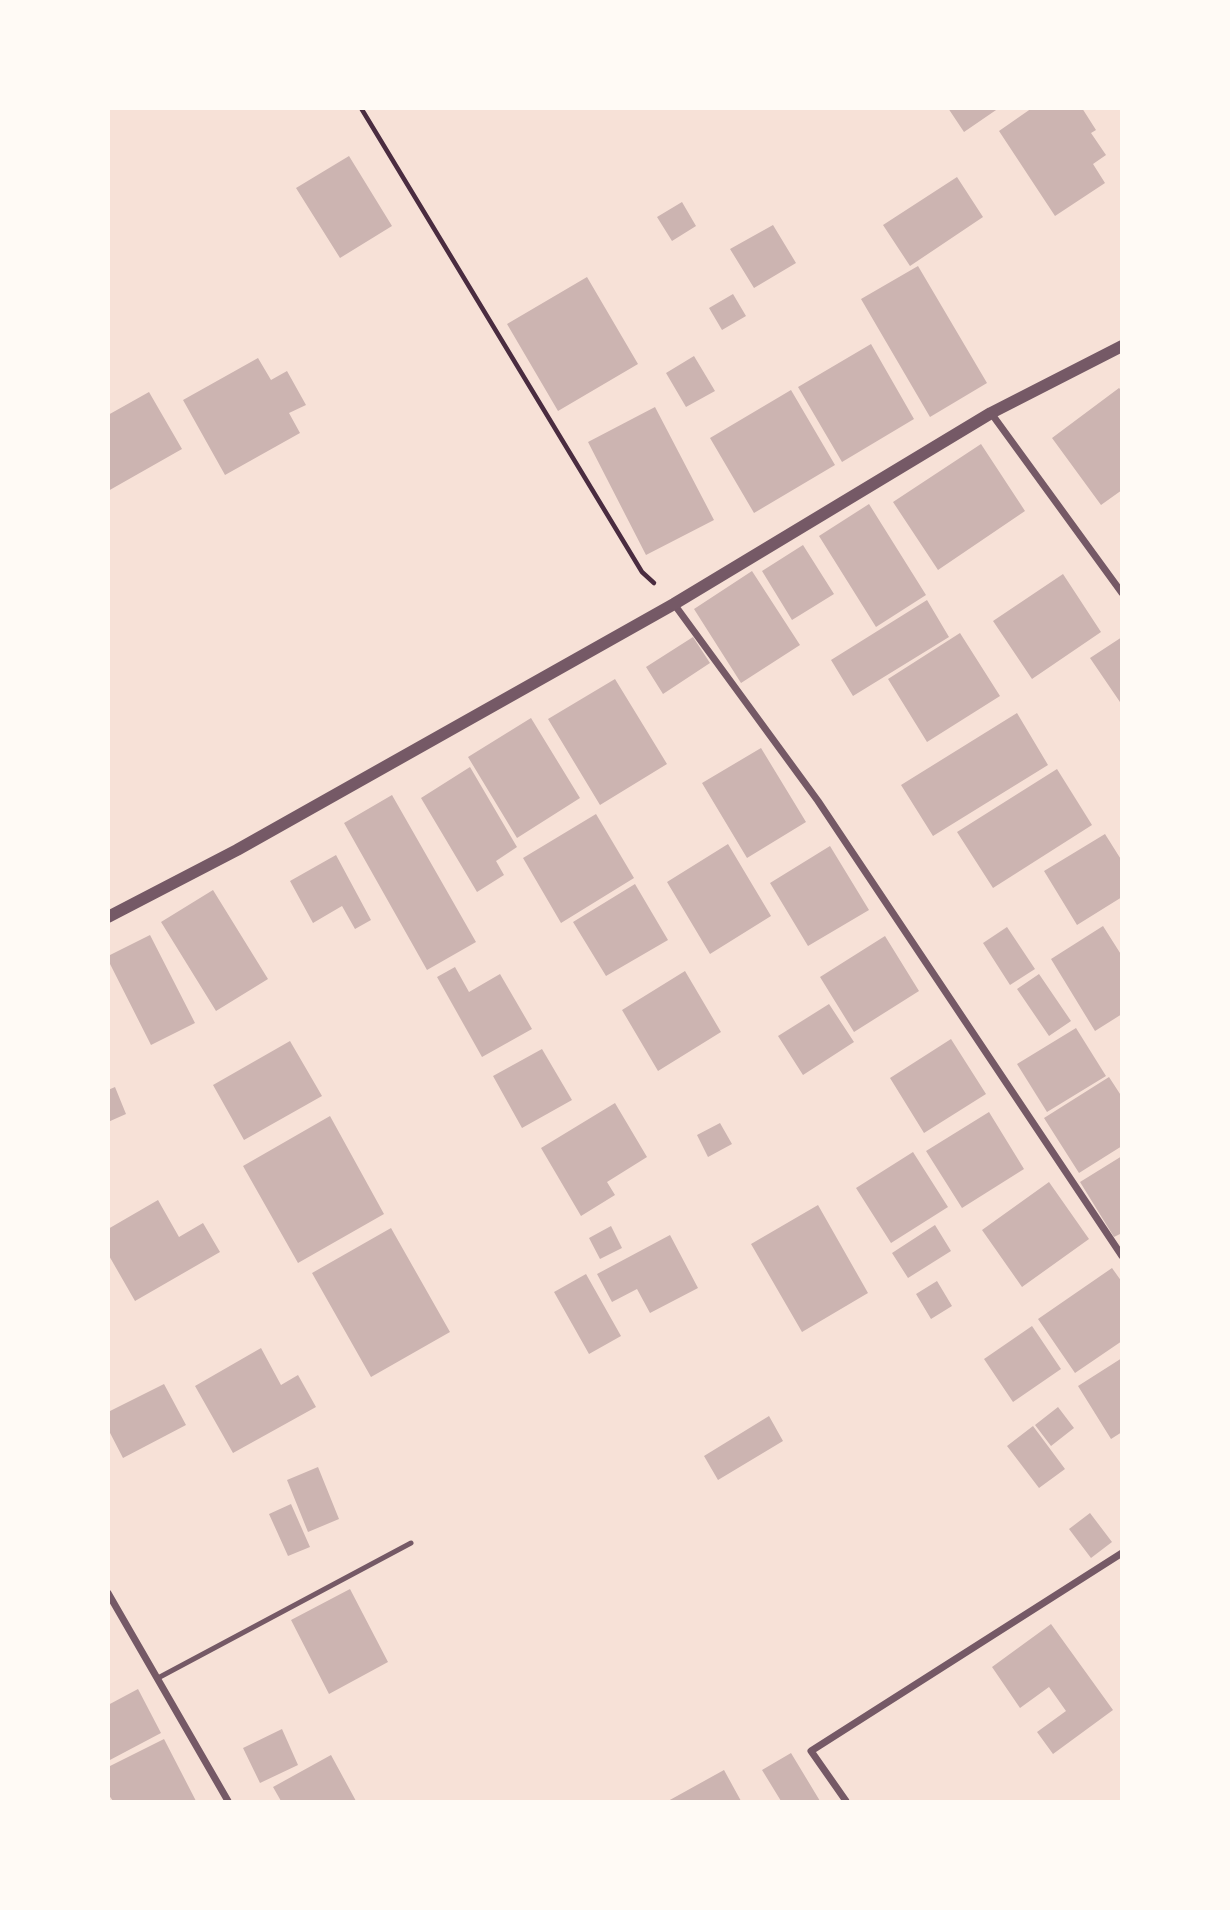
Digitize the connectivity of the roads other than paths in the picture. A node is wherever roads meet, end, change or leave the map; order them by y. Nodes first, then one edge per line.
1 (1122, 346) edge
2 (992, 412) junction
3 (1122, 593) edge
4 (674, 604) junction
5 (108, 917) edge
6 (1122, 1256) edge
7 (411, 1542) dead end
8 (1122, 1553) edge
9 (108, 1592) edge
10 (158, 1678) junction
11 (228, 1801) edge
12 (846, 1801) edge

1 - 2 street
2 - 3 street
2 - 4 street
4 - 5 street
4 - 6 street
7 - 10 lane
8 - 12 street
9 - 10 street
10 - 11 street

